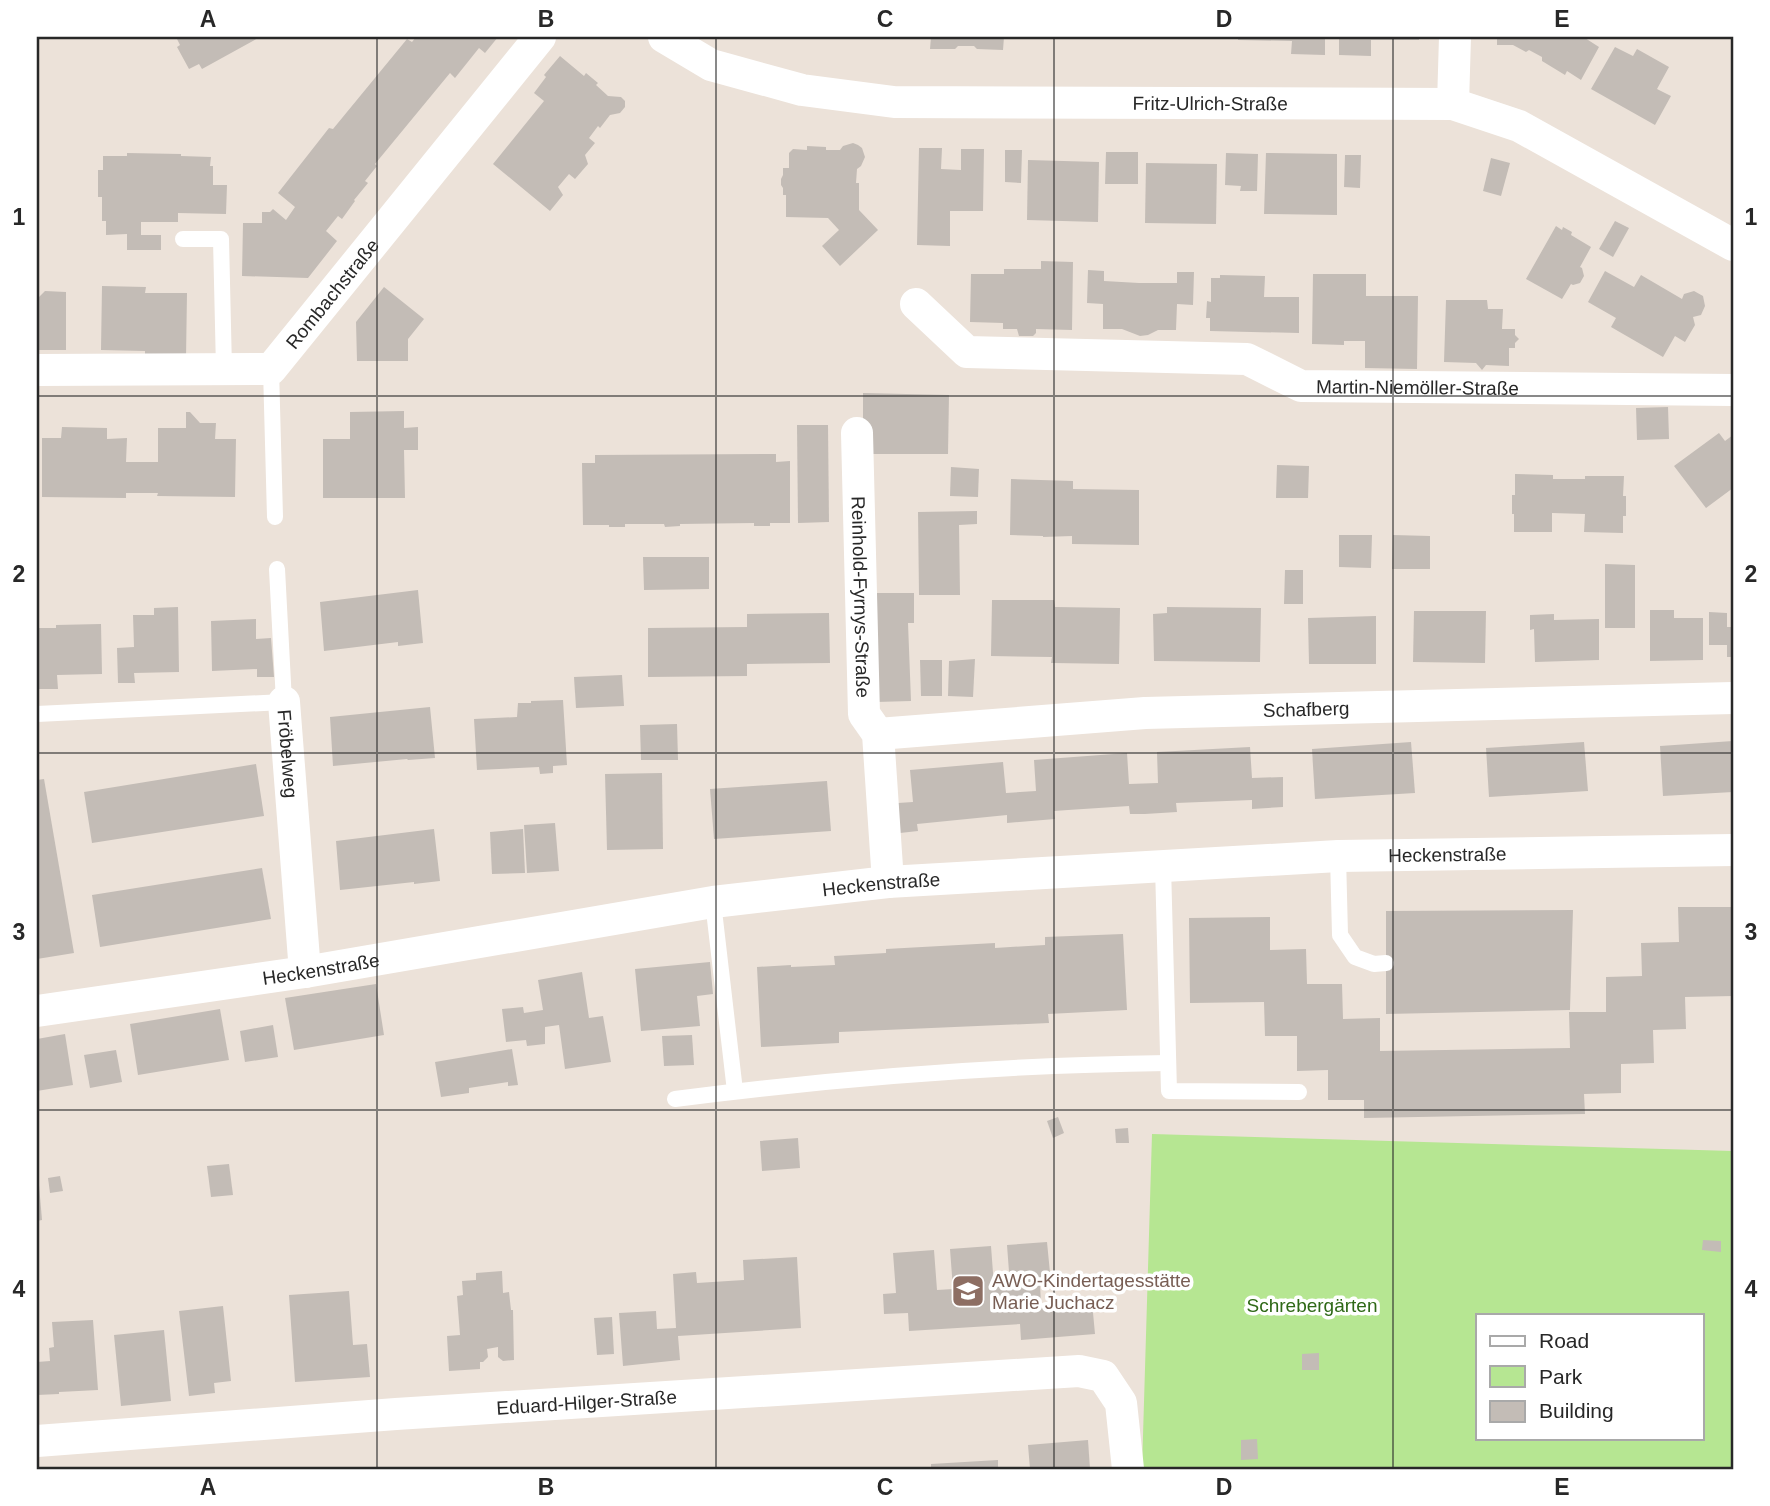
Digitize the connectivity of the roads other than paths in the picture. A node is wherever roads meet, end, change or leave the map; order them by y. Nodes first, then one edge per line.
1 (540, 37) edge
2 (664, 37) edge
3 (1455, 37) edge
4 (1453, 104) junction
5 (183, 239) dead end
6 (1733, 245) edge
7 (916, 304) dead end
8 (224, 369) junction
9 (271, 369) junction
10 (37, 370) edge
11 (1733, 390) edge
12 (857, 433) dead end
13 (275, 517) dead end
14 (278, 569) dead end
15 (1733, 698) edge
16 (284, 702) junction
17 (37, 714) edge
18 (878, 734) junction
19 (1733, 850) edge
20 (1338, 856) junction
21 (1163, 866) junction
22 (888, 883) junction
23 (713, 902) junction
24 (1386, 963) dead end
25 (305, 972) junction
26 (37, 1011) edge
27 (1167, 1063) junction
28 (735, 1091) junction
29 (1299, 1092) dead end
30 (675, 1099) dead end
31 (37, 1441) edge
32 (1128, 1469) edge

1 - 9 street, Rombachstraße
2 - 4 street, Fritz-Ulrich-Straße
3 - 4 street
4 - 6 street, Fritz-Ulrich-Straße
5 - 8 lane
7 - 11 street, Martin-Niemöller-Straße
8 - 9 street, Rombachstraße
8 - 10 street, Rombachstraße
9 - 13 lane
12 - 18 street, Reinhold-Fyrnys-Straße
14 - 16 lane
15 - 18 street, Schafberg
16 - 17 lane, Fröbelweg
16 - 25 street, Fröbelweg
18 - 22 street, Reinhold-Fyrnys-Straße
19 - 20 street, Heckenstraße
20 - 21 street, Heckenstraße
20 - 24 lane
21 - 22 street, Heckenstraße
21 - 27 lane
22 - 23 street, Heckenstraße
23 - 25 street, Heckenstraße
23 - 28 lane
25 - 26 street, Heckenstraße
27 - 28 lane
27 - 29 lane
28 - 30 lane
31 - 32 street, Eduard-Hilger-Straße

